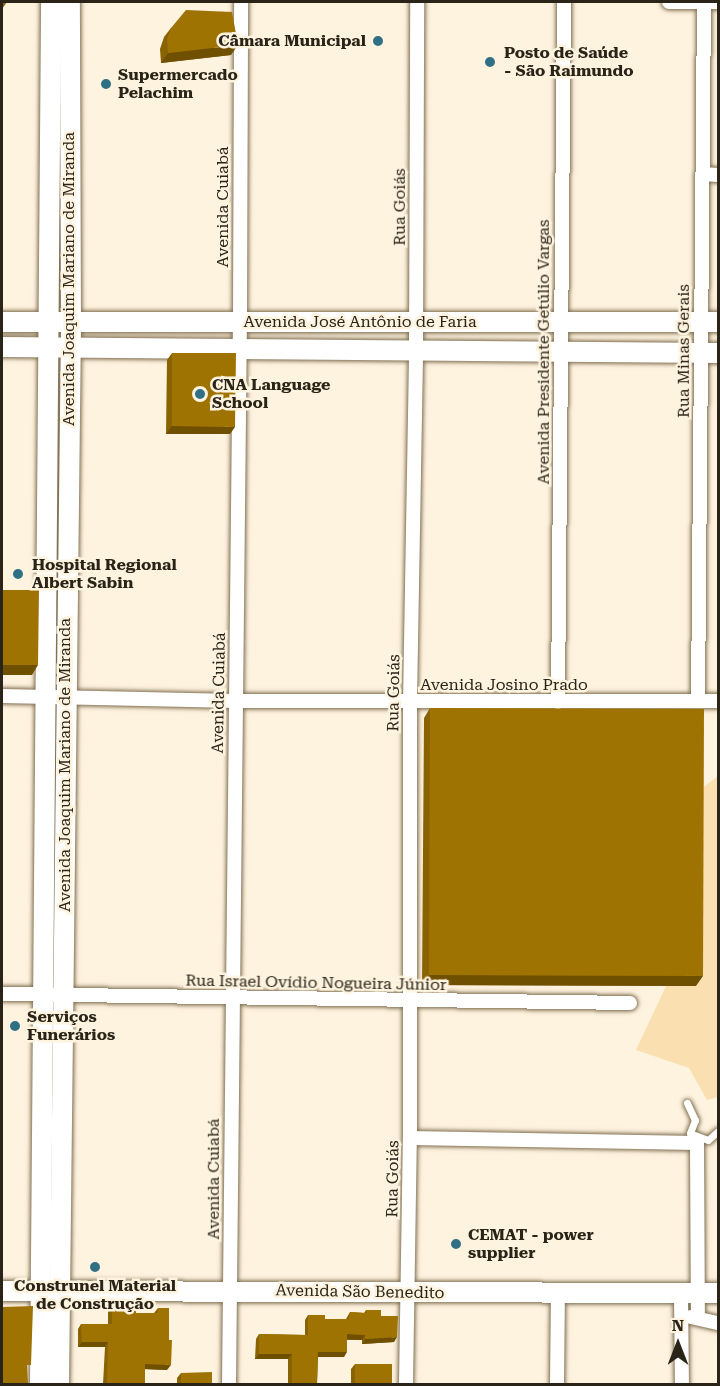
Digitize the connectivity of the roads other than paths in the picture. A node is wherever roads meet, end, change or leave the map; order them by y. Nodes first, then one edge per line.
1 (51, 2) edge
2 (70, 2) edge
3 (241, 2) edge
4 (417, 2) edge
5 (564, 2) edge
6 (669, 2) edge
7 (709, 2) edge
8 (60, 22) junction
9 (703, 174) junction
10 (718, 175) edge
11 (50, 321) junction
12 (240, 321) junction
13 (2, 322) edge
14 (71, 322) junction
15 (417, 322) junction
16 (710, 322) edge
17 (561, 324) junction
18 (2, 347) edge
19 (49, 347) junction
20 (69, 347) junction
21 (239, 348) junction
22 (416, 349) junction
23 (561, 350) junction
24 (710, 353) edge
25 (66, 577) junction
26 (45, 578) junction
27 (2, 696) edge
28 (44, 697) junction
29 (65, 697) junction
30 (236, 701) junction
31 (410, 701) junction
32 (698, 701) junction
33 (718, 701) edge
34 (558, 702) junction
35 (2, 994) edge
36 (53, 995) junction
37 (232, 998) junction
38 (410, 1001) junction
39 (630, 1004) dead end
40 (687, 1103) dead end
41 (718, 1131) edge
42 (410, 1138) junction
43 (694, 1138) junction
44 (41, 1153) junction
45 (61, 1153) junction
46 (60, 1290) junction
47 (230, 1290) junction
48 (2, 1291) edge
49 (40, 1291) junction
50 (408, 1292) junction
51 (718, 1293) edge
52 (558, 1294) junction
53 (690, 1294) junction
54 (681, 1314) junction
55 (698, 1318) junction
56 (718, 1323) edge
57 (40, 1384) edge
58 (58, 1384) edge
59 (229, 1384) edge
60 (406, 1384) edge
61 (557, 1384) edge
62 (682, 1384) edge

1 - 8 street, Avenida Joaquim Mariano de Miranda
2 - 8 street, Avenida Joaquim Mariano de Miranda
3 - 12 street, Avenida Cuiabá
4 - 15 street, Rua Goiás
5 - 17 street, Avenida Presidente Getúlio Vargas
6 - 7 street
7 - 9 street, Rua Minas Gerais
8 - 11 street, Avenida Joaquim Mariano de Miranda
8 - 14 street, Avenida Joaquim Mariano de Miranda
9 - 10 street
9 - 16 street, Rua Minas Gerais
11 - 13 street, Avenida José Antônio de Faria
11 - 14 street, Avenida José Antônio de Faria
11 - 19 street, Avenida Joaquim Mariano de Miranda
12 - 14 street, Avenida José Antônio de Faria
12 - 15 street, Avenida José Antônio de Faria
12 - 21 street, Avenida Cuiabá
14 - 20 street, Avenida Joaquim Mariano de Miranda
15 - 17 street, Avenida José Antônio de Faria
15 - 22 street, Rua Goiás
16 - 17 street, Avenida José Antônio de Faria
16 - 24 street, Rua Minas Gerais
17 - 23 street, Avenida Presidente Getúlio Vargas
18 - 19 street, Avenida José Antônio de Faria
19 - 20 street, Avenida José Antônio de Faria
19 - 26 street, Avenida Joaquim Mariano de Miranda
20 - 21 street, Avenida José Antônio de Faria
20 - 25 street, Avenida Joaquim Mariano de Miranda
21 - 22 street, Avenida José Antônio de Faria
21 - 30 street, Avenida Cuiabá
22 - 23 street, Avenida José Antônio de Faria
22 - 31 street, Rua Goiás
23 - 24 street, Avenida José Antônio de Faria
23 - 34 street, Avenida Presidente Getúlio Vargas
24 - 32 street, Rua Minas Gerais
25 - 26 street
25 - 29 street, Avenida Joaquim Mariano de Miranda
26 - 28 street, Avenida Joaquim Mariano de Miranda
27 - 28 street, Avenida Josino Prado
28 - 29 street, Avenida Josino Prado
28 - 36 street, Avenida Joaquim Mariano de Miranda
29 - 30 street, Avenida Josino Prado
29 - 36 street, Avenida Joaquim Mariano de Miranda
30 - 31 street, Avenida Josino Prado
30 - 37 street, Avenida Cuiabá
31 - 34 street, Avenida Josino Prado
31 - 38 street, Rua Goiás
32 - 33 street, Avenida Josino Prado
32 - 34 street, Avenida Josino Prado
35 - 36 street, Rua Israel Ovídio Nogueira Júnior
36 - 37 street, Rua Israel Ovídio Nogueira Júnior
36 - 44 street, Avenida Joaquim Mariano de Miranda
36 - 45 street, Avenida Joaquim Mariano de Miranda
37 - 38 street, Rua Israel Ovídio Nogueira Júnior
37 - 47 street, Avenida Cuiabá
38 - 39 street, Rua Israel Ovídio Nogueira Júnior
38 - 42 street, Rua Goiás
40 - 43 lane
41 - 43 lane
42 - 43 street
42 - 50 street, Rua Goiás
43 - 53 street
44 - 45 street
44 - 49 street, Avenida Joaquim Mariano de Miranda
45 - 46 street, Avenida Joaquim Mariano de Miranda
46 - 47 street, Avenida São Benedito
46 - 49 street, Avenida São Benedito
46 - 58 street, Avenida Joaquim Mariano de Miranda
47 - 50 street, Avenida São Benedito
47 - 59 street, Avenida Cuiabá
48 - 49 street, Avenida São Benedito
49 - 57 street, Avenida Joaquim Mariano de Miranda
50 - 52 street, Avenida São Benedito
50 - 60 street, Rua Goiás
51 - 53 street, Avenida São Benedito
52 - 53 street, Avenida São Benedito
52 - 61 street
53 - 54 street
53 - 55 street
54 - 55 street
54 - 62 street
55 - 56 street

